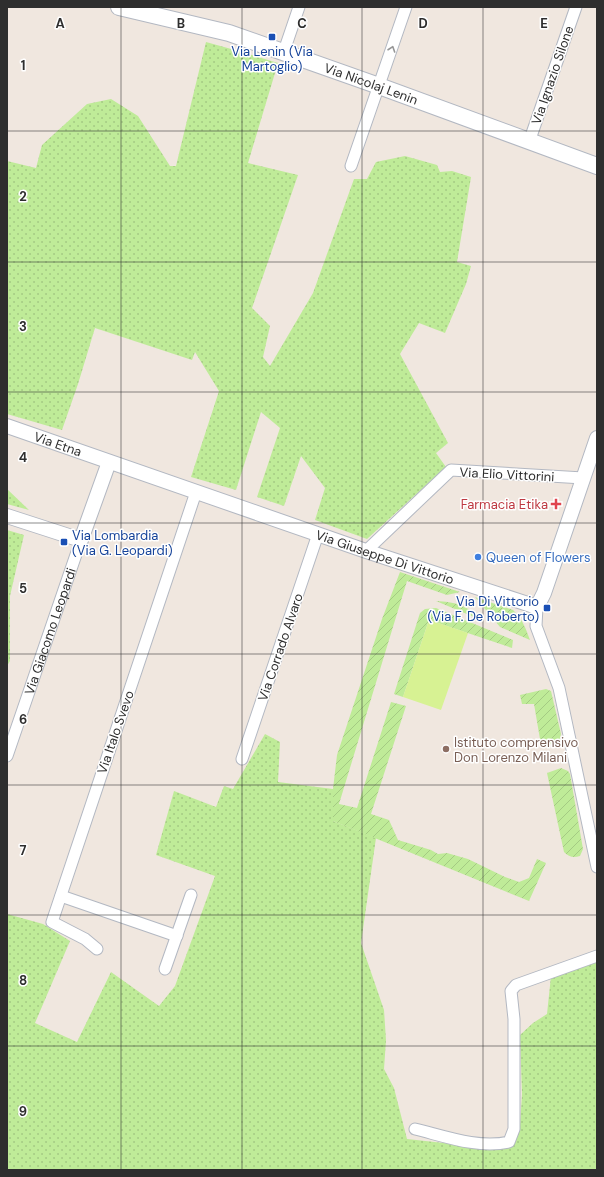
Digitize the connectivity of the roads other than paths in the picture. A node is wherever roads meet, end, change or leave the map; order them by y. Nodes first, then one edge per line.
1 (119, 7) edge
2 (300, 7) edge
3 (406, 7) edge
4 (576, 7) edge
5 (283, 54) junction
6 (379, 86) junction
7 (529, 142) junction
8 (351, 166) dead end
9 (597, 166) edge
10 (7, 426) edge
11 (597, 438) edge
12 (594, 456) edge
13 (109, 462) junction
14 (583, 478) junction
15 (196, 492) junction
16 (7, 516) edge
17 (318, 534) junction
18 (81, 540) junction
19 (366, 551) junction
20 (536, 607) junction
21 (7, 756) edge
22 (242, 759) dead end
23 (597, 867) edge
24 (191, 895) dead end
25 (60, 896) junction
26 (177, 936) junction
27 (97, 949) dead end
28 (597, 956) edge
29 (165, 969) dead end
30 (415, 1129) dead end

1 - 5 main road, Via Nicolaj Lenin
2 - 5 street
6 -> 3 street
4 - 7 street, Via Ignazio Silone
5 - 6 main road, Via Nicolaj Lenin
6 - 7 main road, Via Nicolaj Lenin
6 - 8 street
7 - 9 main road, Via Nicolaj Lenin
10 - 13 street, Via Etna
11 - 12 street
12 - 14 street
13 - 15 street, Via Giuseppe Di Vittorio
13 - 18 street, Via Giacomo Leopardi
14 - 19 street, Via Elio Vittorini
14 - 20 street
15 - 17 street, Via Giuseppe Di Vittorio
15 - 25 street, Via Italo Svevo
16 - 18 street
17 - 19 street, Via Giuseppe Di Vittorio
17 - 22 street, Via Corrado Alvaro
18 - 21 street, Via Giacomo Leopardi
19 - 20 street, Via Giuseppe Di Vittorio
20 - 23 street
24 - 26 street
25 - 26 street
25 - 27 street, Via Italo Svevo
26 - 29 street
28 - 30 street

